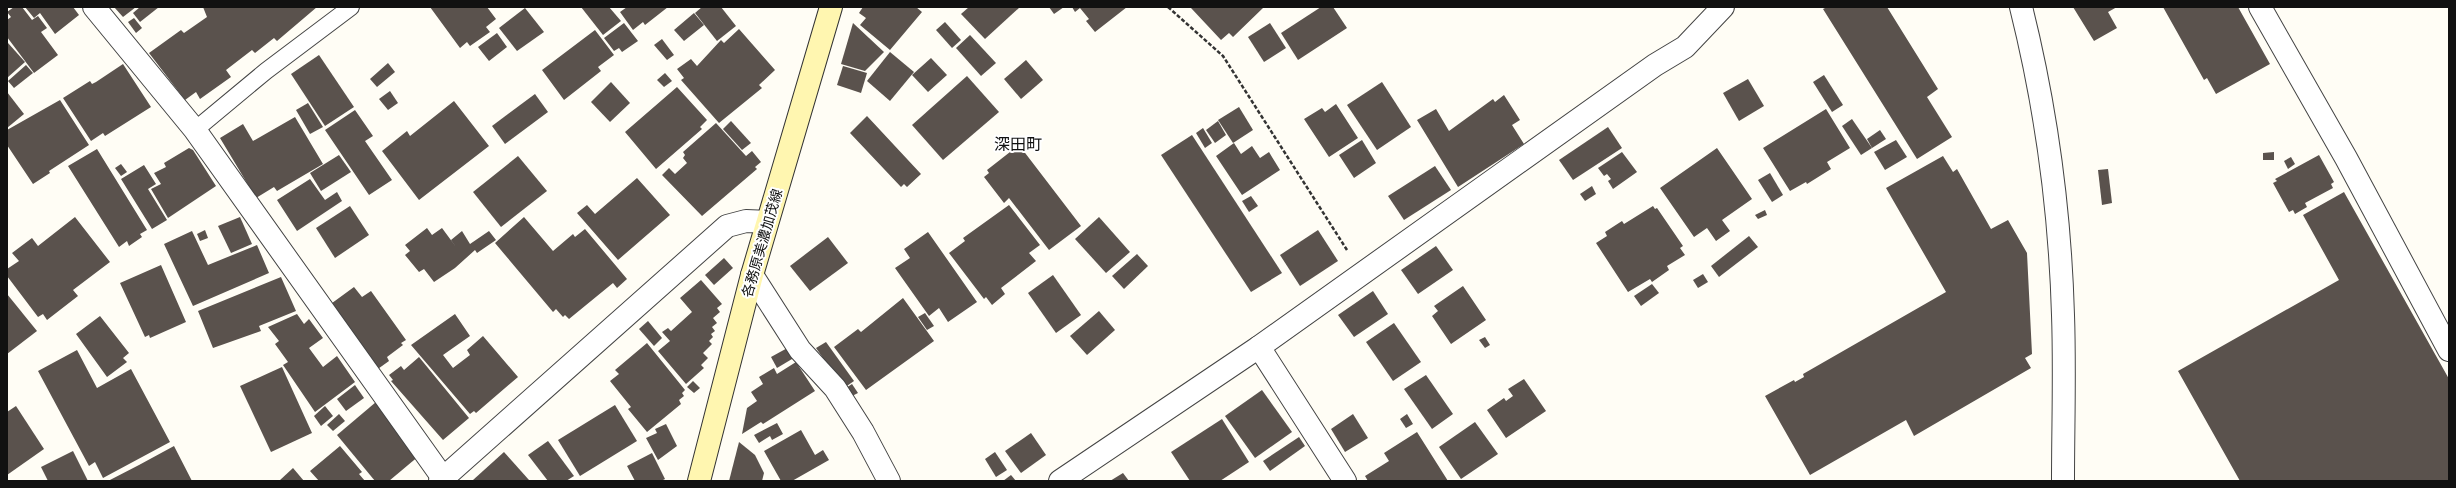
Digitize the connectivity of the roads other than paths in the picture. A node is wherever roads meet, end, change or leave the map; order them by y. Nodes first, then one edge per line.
1 (94, 7) edge
2 (351, 7) edge
3 (831, 7) edge
4 (1723, 7) edge
5 (2021, 7) edge
6 (2260, 7) edge
7 (195, 130) junction
8 (767, 222) junction
9 (752, 275) junction
10 (1259, 347) junction
11 (2449, 350) edge
12 (442, 479) edge
13 (699, 481) edge
14 (889, 481) edge
15 (1060, 481) edge
16 (1345, 481) edge
17 (2063, 481) edge

1 - 7 street
2 - 7 lane
3 - 8 main road, 各務原美濃加茂線
4 - 10 street
5 - 17 street
6 - 11 street
7 - 12 street
8 - 9 main road, 各務原美濃加茂線
8 - 12 street
9 - 13 main road, 各務原美濃加茂線
9 - 14 street
10 - 15 street
10 - 16 street

